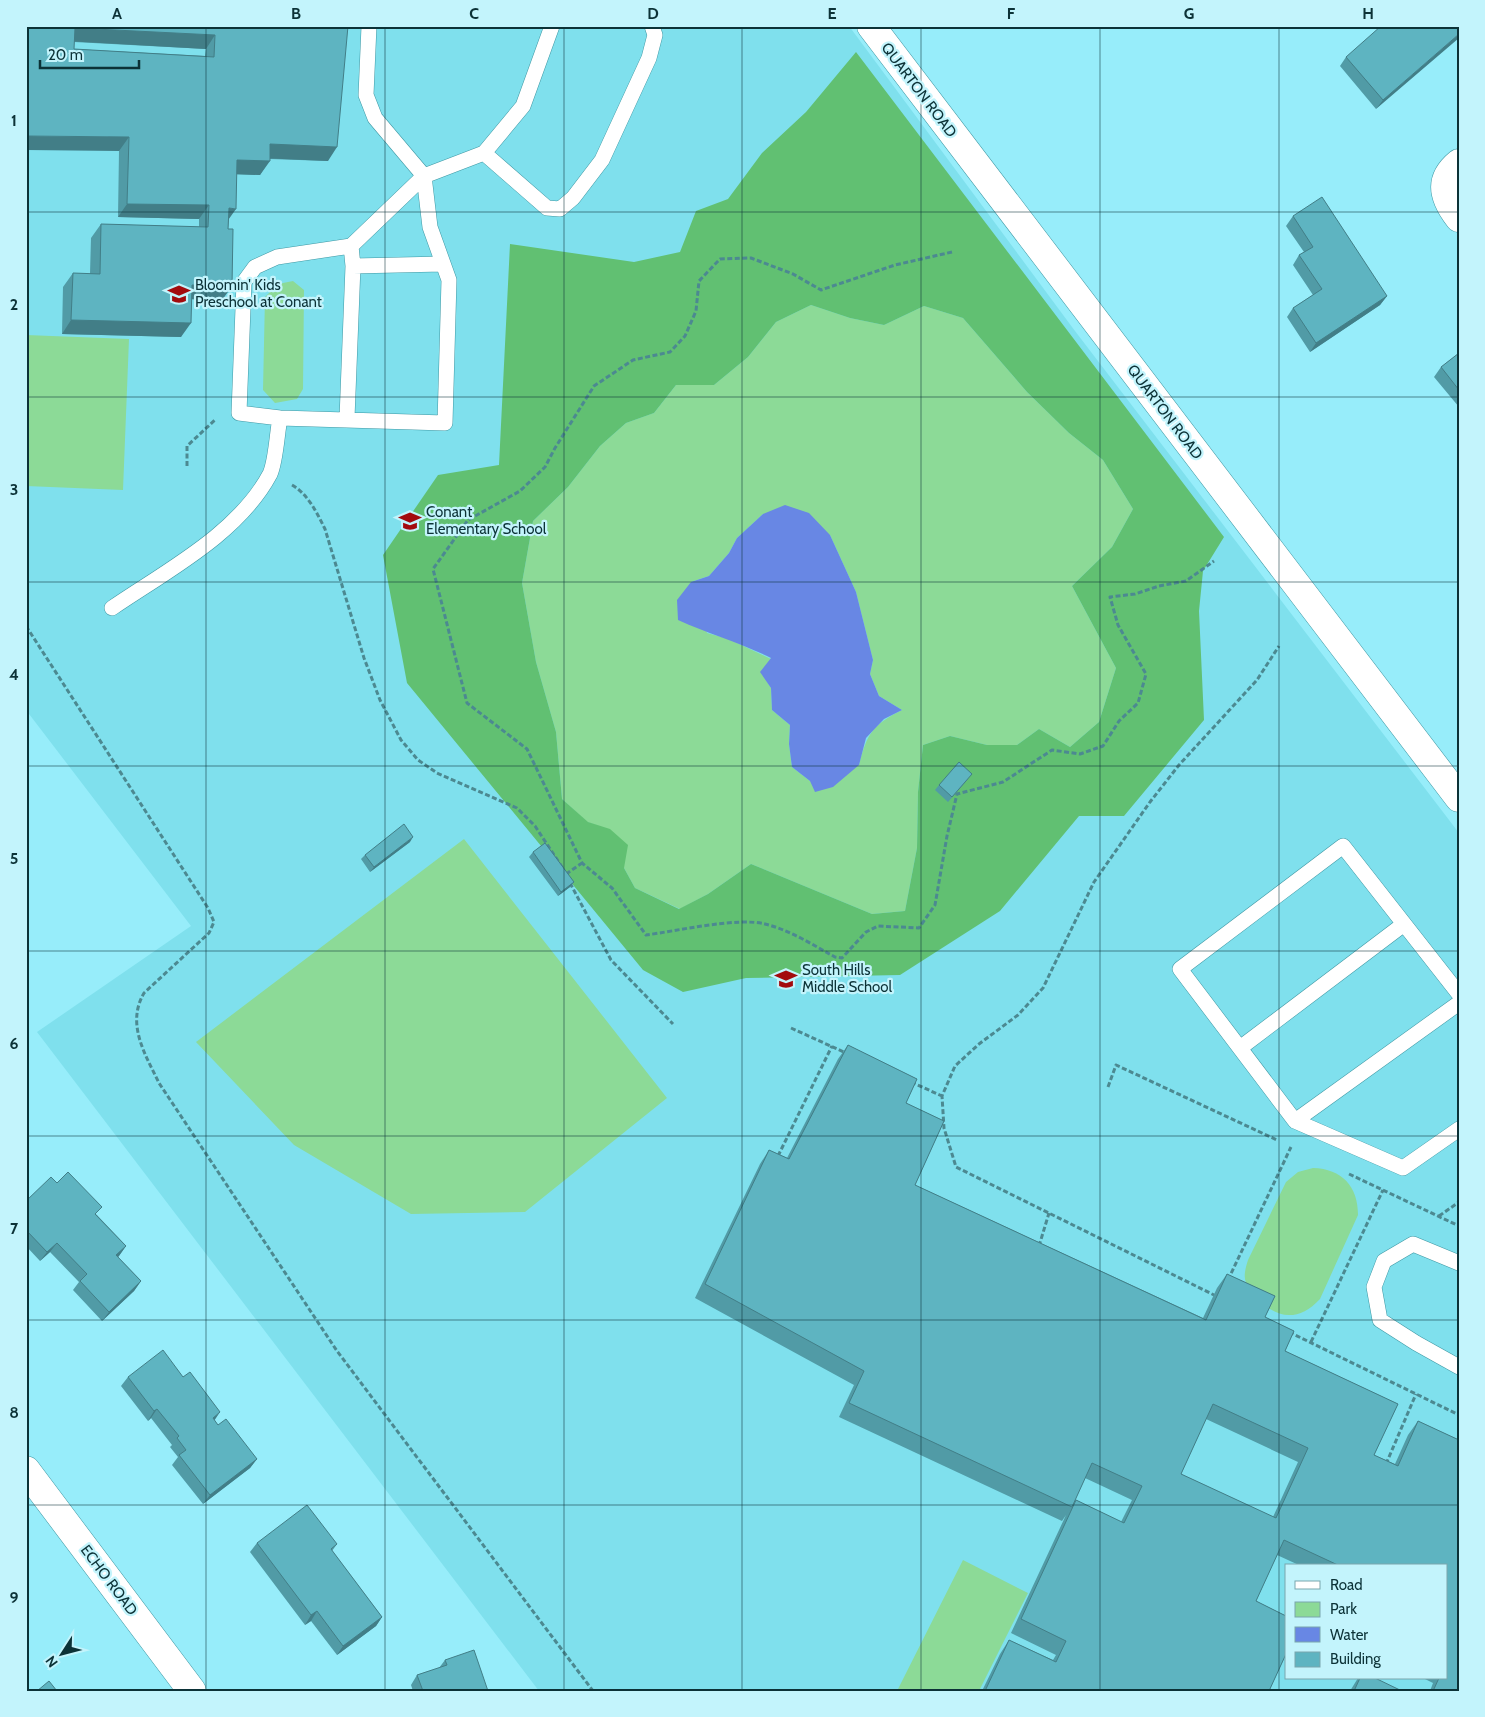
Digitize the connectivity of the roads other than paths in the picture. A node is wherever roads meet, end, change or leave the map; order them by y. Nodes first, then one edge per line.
1 (368, 26) edge
2 (552, 26) edge
3 (652, 26) edge
4 (871, 26) edge
5 (484, 153) junction
6 (1459, 163) edge
7 (424, 176) junction
8 (1459, 218) edge
9 (352, 246) junction
10 (443, 264) junction
11 (353, 266) junction
12 (280, 418) junction
13 (348, 418) junction
14 (112, 608) dead end
15 (1459, 798) edge
16 (1404, 924) junction
17 (1459, 994) edge
18 (1459, 1003) edge
19 (1240, 1048) junction
20 (1295, 1121) junction
21 (1459, 1128) edge
22 (1459, 1263) edge
23 (1459, 1366) edge
24 (26, 1470) edge
25 (192, 1691) edge

1 - 7 lane
2 - 5 lane
3 - 5 lane
4 - 15 street, QUARTON ROAD
5 - 7 lane
6 - 8 street
7 - 9 lane
7 - 10 lane
9 - 11 lane
9 - 12 lane
10 - 11 lane
10 - 13 lane
11 - 13 lane
12 - 13 lane
12 - 14 lane
16 - 17 lane
16 - 19 lane
16 - 19 lane
18 - 20 lane
19 - 20 lane
20 - 21 lane
22 - 23 lane
24 - 25 street, ECHO ROAD

